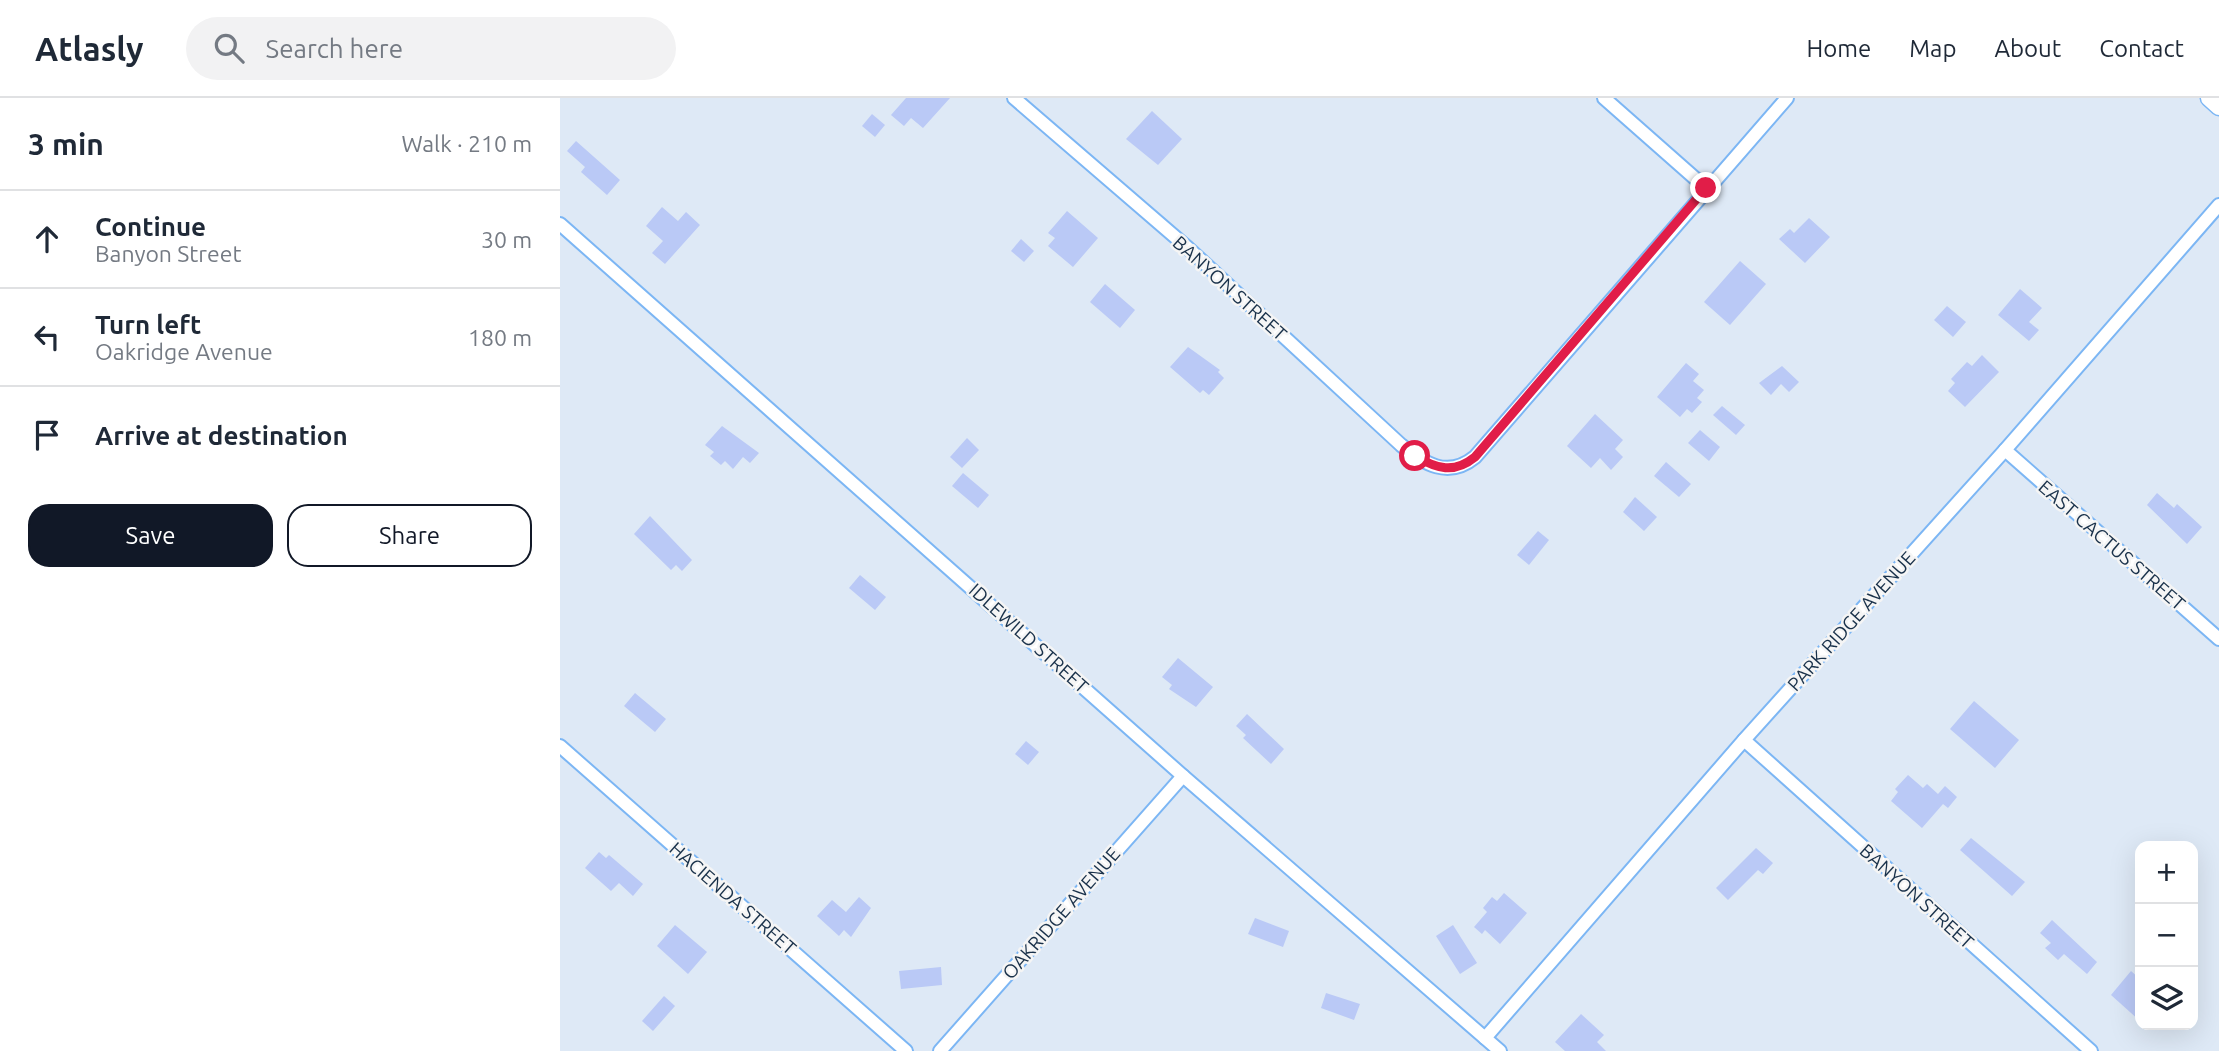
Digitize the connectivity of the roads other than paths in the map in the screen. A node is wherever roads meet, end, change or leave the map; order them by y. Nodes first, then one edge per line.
1 (1014, 98) edge
2 (1604, 98) edge
3 (1787, 98) edge
4 (2209, 98) edge
5 (2219, 107) edge
6 (1706, 188) junction
7 (2219, 205) edge
8 (560, 224) edge
9 (2005, 450) junction
10 (2219, 639) edge
11 (1744, 740) junction
12 (560, 746) edge
13 (1183, 775) junction
14 (1485, 1038) junction
15 (905, 1051) edge
16 (940, 1051) edge
17 (1500, 1051) edge
18 (2091, 1051) edge

1 - 6 street, BANYON STREET
2 - 6 street
3 - 6 street
4 - 5 street
7 - 9 street, PARK RIDGE AVENUE
8 - 13 street, IDLEWILD STREET
9 - 10 street, EAST CACTUS STREET
9 - 11 street, PARK RIDGE AVENUE
11 - 14 street, PARK RIDGE AVENUE
11 - 18 street, BANYON STREET
12 - 15 street, HACIENDA STREET
13 - 14 street, IDLEWILD STREET
13 - 16 street, OAKRIDGE AVENUE
14 - 17 street, IDLEWILD STREET

